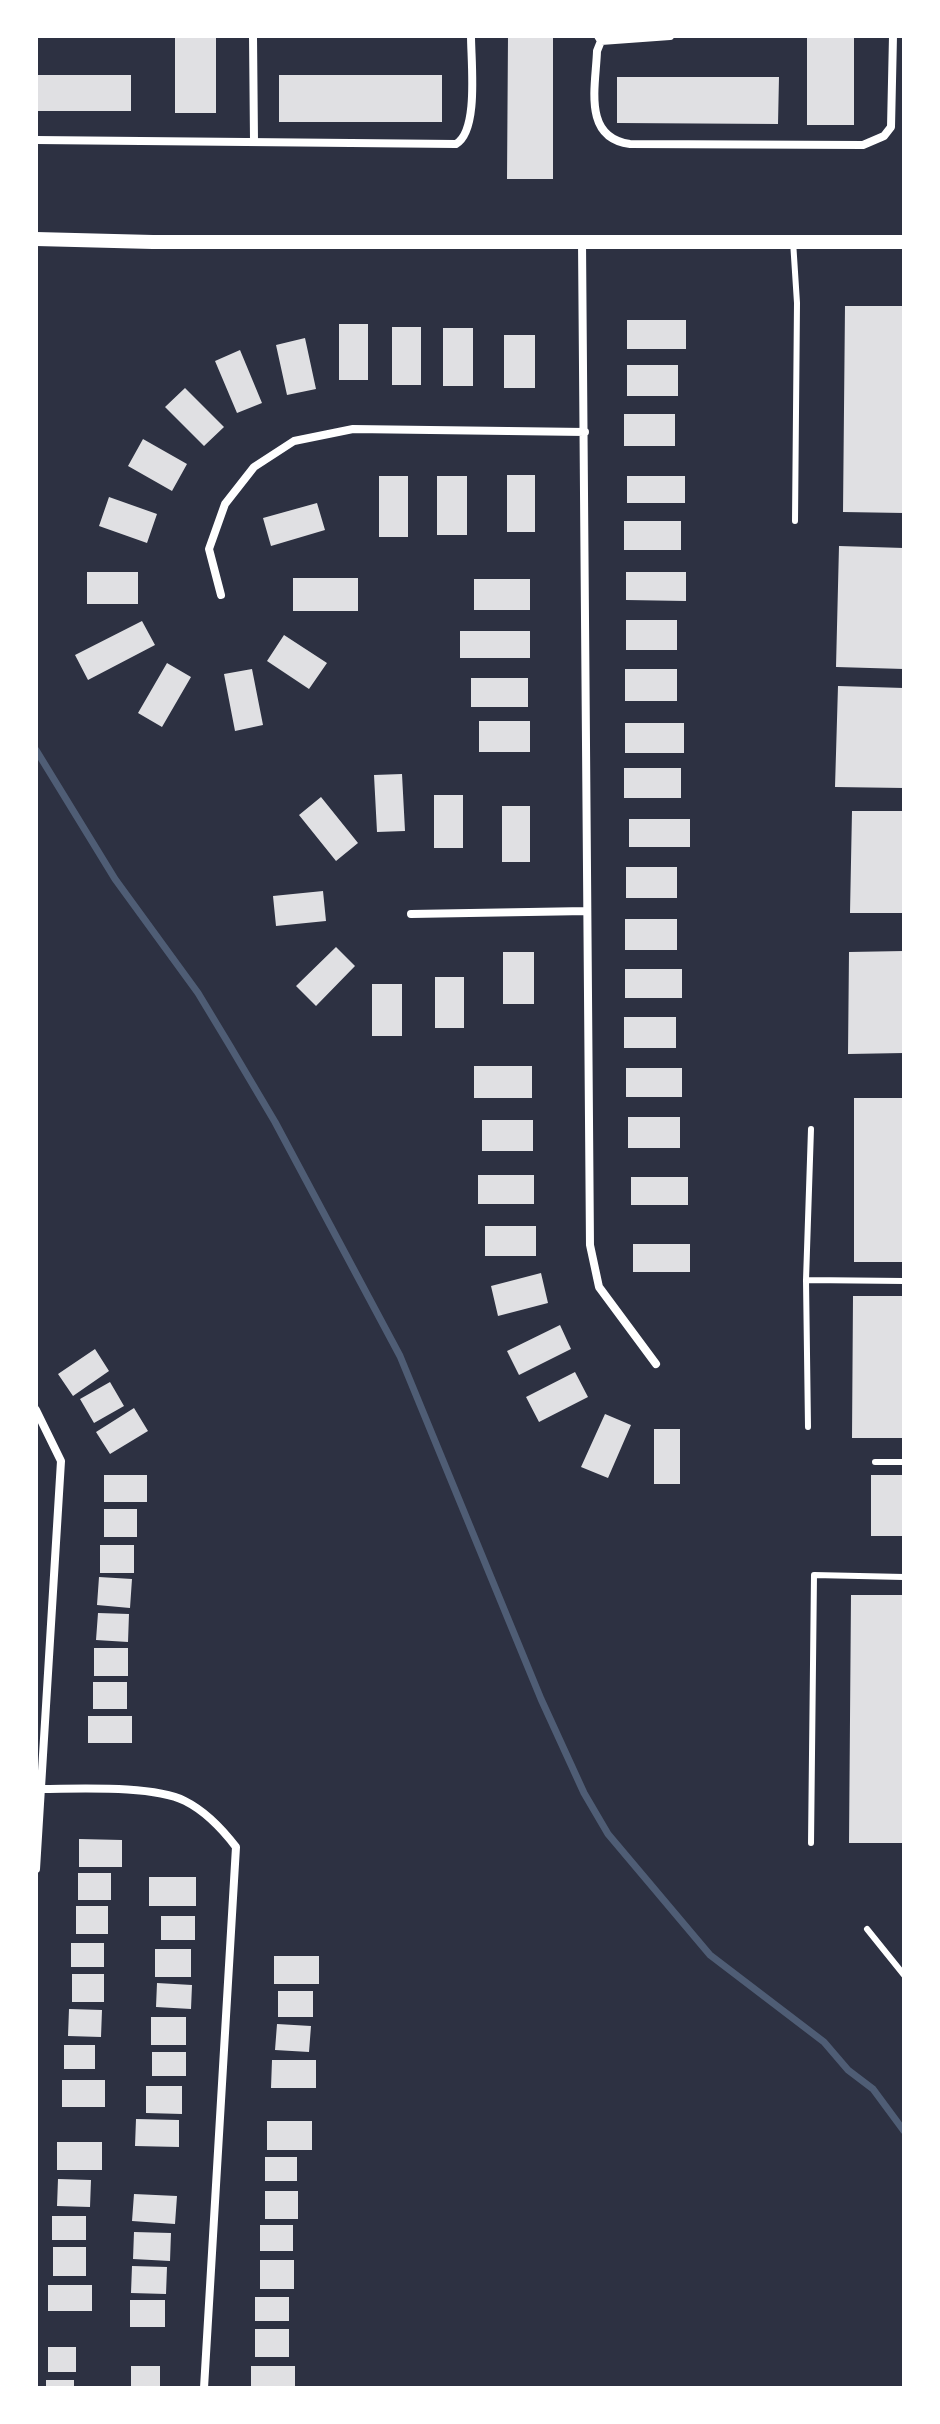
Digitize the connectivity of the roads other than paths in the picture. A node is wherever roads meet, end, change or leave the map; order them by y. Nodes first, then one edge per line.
1 (253, 36) edge
2 (471, 36) edge
3 (670, 36) edge
4 (893, 36) edge
5 (599, 38) edge
6 (36, 140) edge
7 (254, 141) junction
8 (36, 239) edge
9 (793, 241) junction
10 (582, 242) junction
11 (904, 242) edge
12 (585, 432) junction
13 (795, 521) dead end
14 (221, 595) dead end
15 (587, 911) junction
16 (411, 914) dead end
17 (811, 1129) dead end
18 (806, 1280) junction
19 (904, 1281) edge
20 (656, 1364) dead end
21 (36, 1410) edge
22 (808, 1427) dead end
23 (875, 1462) dead end
24 (904, 1462) edge
25 (904, 1577) edge
26 (42, 1789) junction
27 (811, 1843) dead end
28 (36, 1869) edge
29 (867, 1929) dead end
30 (904, 1975) edge
31 (204, 2388) edge

1 - 7 street
2 - 7 street
3 - 5 street
4 - 5 street
6 - 7 street
8 - 10 street
9 - 10 street
9 - 11 street
9 - 13 lane
10 - 12 street
12 - 14 street
12 - 15 street
15 - 16 street
15 - 20 street
17 - 18 lane
18 - 19 lane
18 - 22 lane
21 - 26 street
23 - 24 lane
25 - 27 lane
26 - 28 street
26 - 31 street
29 - 30 lane

